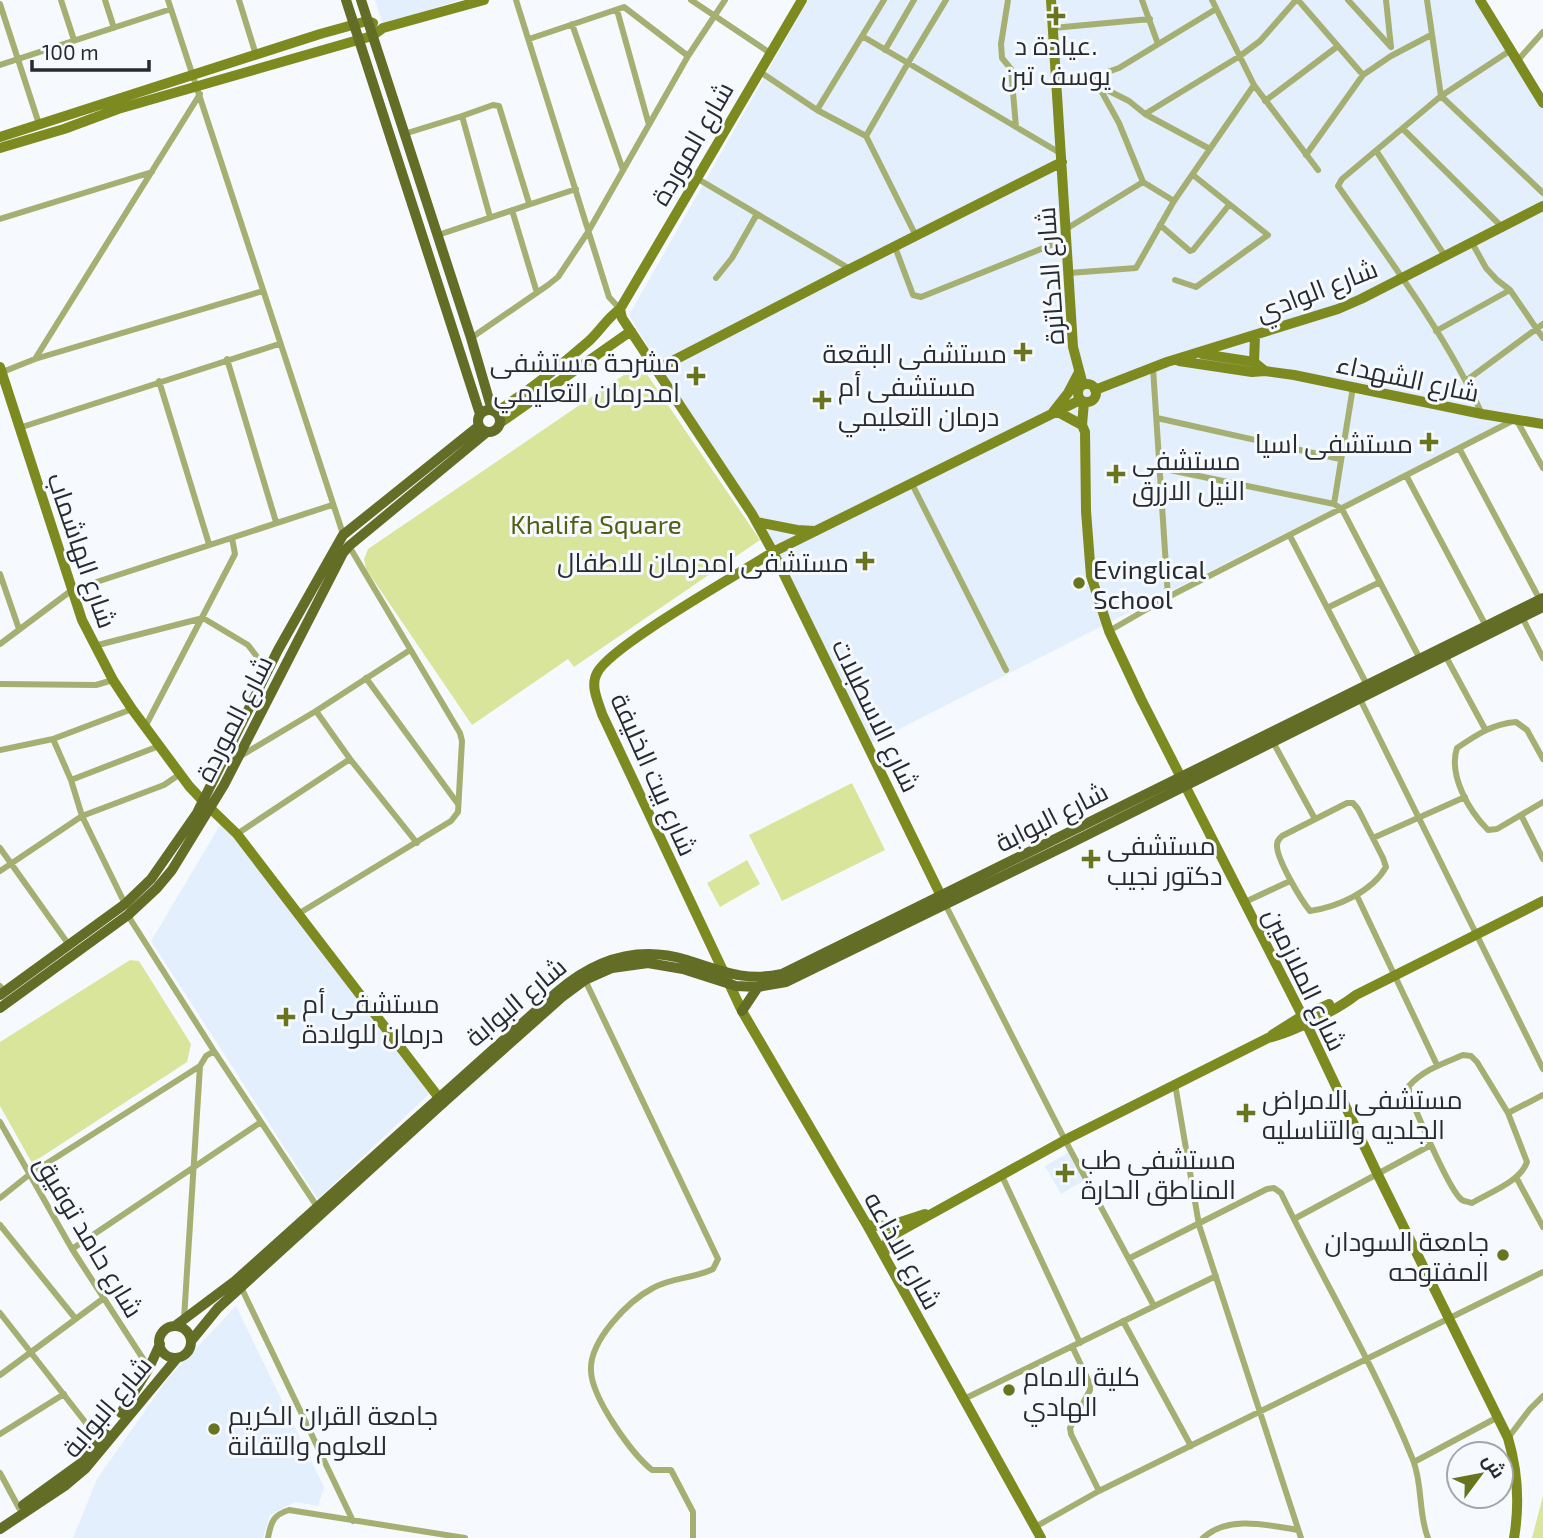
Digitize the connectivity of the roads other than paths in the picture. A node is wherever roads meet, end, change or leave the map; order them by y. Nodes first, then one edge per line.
1 (61, 0) edge
2 (106, 0) edge
3 (168, 0) edge
4 (239, 0) edge
5 (346, 0) edge
6 (361, 0) edge
7 (484, 0) edge
8 (516, 0) edge
9 (691, 0) edge
10 (725, 0) edge
11 (802, 0) edge
12 (884, 0) edge
13 (914, 0) edge
14 (946, 0) edge
15 (1008, 0) edge
16 (1051, 0) edge
17 (1142, 0) edge
18 (1212, 0) edge
19 (1281, 0) edge
20 (1297, 0) edge
21 (1348, 0) edge
22 (1386, 0) edge
23 (1427, 0) edge
24 (1480, 0) edge
25 (0, 4) edge
26 (621, 6) edge
27 (1287, 8) junction
28 (171, 9) junction
29 (1216, 9) junction
30 (715, 17) junction
31 (1150, 19) junction
32 (368, 21) junction
33 (354, 24) junction
34 (572, 24) junction
35 (114, 28) junction
36 (383, 28) junction
37 (1053, 28) junction
38 (1543, 32) edge
39 (1430, 35) junction
40 (372, 36) junction
41 (862, 36) junction
42 (358, 39) junction
43 (529, 39) junction
44 (74, 40) junction
45 (1158, 44) junction
46 (1338, 46) junction
47 (1391, 47) junction
48 (885, 50) junction
49 (1511, 50) junction
50 (770, 53) junction
51 (257, 55) junction
52 (688, 56) junction
53 (1240, 56) junction
54 (1391, 56) junction
55 (16, 60) junction
56 (1518, 60) junction
57 (908, 63) junction
58 (0, 65) edge
59 (759, 71) junction
60 (1363, 75) junction
61 (1093, 77) junction
62 (1056, 84) junction
63 (197, 85) junction
64 (1254, 85) junction
65 (1099, 86) junction
66 (1441, 96) junction
67 (1265, 101) junction
68 (1543, 103) edge
69 (817, 110) junction
70 (1145, 114) junction
71 (462, 116) junction
72 (62, 117) junction
73 (39, 124) junction
74 (649, 125) junction
75 (1016, 127) junction
76 (64, 129) junction
77 (1403, 129) junction
78 (404, 134) junction
79 (866, 136) junction
80 (0, 137) edge
81 (0, 148) edge
82 (1210, 149) junction
83 (1377, 152) junction
84 (1306, 155) junction
85 (1062, 158) junction
86 (623, 170) junction
87 (1318, 170) dead end
88 (152, 172) junction
89 (1193, 176) junction
90 (698, 179) junction
91 (1143, 183) junction
92 (576, 190) junction
93 (1543, 193) edge
94 (1174, 201) junction
95 (529, 203) junction
96 (1229, 205) junction
97 (1543, 206) edge
98 (512, 210) junction
99 (757, 214) junction
100 (490, 217) junction
101 (0, 219) edge
102 (1160, 225) junction
103 (1502, 228) junction
104 (588, 232) junction
105 (1066, 234) junction
106 (438, 235) junction
107 (916, 236) junction
108 (1471, 241) junction
109 (895, 247) junction
110 (1445, 256) junction
111 (850, 269) junction
112 (1069, 274) junction
113 (1402, 277) junction
114 (716, 278) dead end
115 (1175, 280) dead end
116 (1510, 290) junction
117 (262, 291) junction
118 (537, 293) junction
119 (620, 309) junction
120 (1540, 326) edge
121 (631, 331) junction
122 (1436, 331) junction
123 (1255, 336) junction
124 (471, 338) junction
125 (1543, 338) edge
126 (279, 344) junction
127 (475, 352) junction
128 (1198, 353) junction
129 (461, 355) junction
130 (35, 359) junction
131 (228, 359) junction
132 (1175, 360) junction
133 (1254, 362) junction
134 (1153, 368) junction
135 (657, 369) junction
136 (1, 371) edge
137 (1265, 371) junction
138 (1079, 372) junction
139 (1467, 380) junction
140 (159, 381) junction
141 (1083, 385) junction
142 (1353, 387) junction
143 (1095, 390) junction
144 (1085, 402) junction
145 (1482, 414) junction
146 (492, 415) junction
147 (1053, 415) junction
148 (1157, 418) junction
149 (1516, 419) junction
150 (1543, 424) edge
151 (19, 428) junction
152 (483, 429) junction
153 (1083, 429) junction
154 (1459, 448) junction
155 (1340, 459) junction
156 (1160, 468) junction
157 (1543, 468) edge
158 (1407, 477) junction
159 (912, 484) junction
160 (1334, 504) junction
161 (332, 505) junction
162 (1342, 509) junction
163 (757, 522) junction
164 (276, 523) junction
165 (817, 531) junction
166 (343, 535) junction
167 (1290, 536) junction
168 (232, 538) junction
169 (209, 544) junction
170 (349, 546) junction
171 (774, 552) junction
172 (0, 574) edge
173 (1380, 582) junction
174 (72, 590) junction
175 (1168, 597) junction
176 (1542, 602) edge
177 (1327, 608) junction
178 (1522, 617) junction
179 (203, 618) junction
180 (1486, 626) junction
181 (19, 629) junction
182 (1108, 631) junction
183 (0, 644) edge
184 (94, 646) junction
185 (278, 650) junction
186 (410, 650) junction
187 (290, 654) junction
188 (1445, 655) junction
189 (1543, 658) edge
190 (1420, 659) junction
191 (272, 663) junction
192 (1006, 670) dead end
193 (366, 678) junction
194 (113, 680) junction
195 (0, 684) edge
196 (1367, 685) junction
197 (1360, 699) junction
198 (132, 709) junction
199 (316, 711) junction
200 (145, 727) junction
201 (1485, 729) junction
202 (52, 739) junction
203 (1273, 742) junction
204 (159, 746) junction
205 (0, 750) edge
206 (1542, 755) edge
207 (238, 758) junction
208 (350, 759) junction
209 (180, 774) junction
210 (71, 780) junction
211 (1183, 781) junction
212 (1465, 797) junction
213 (1543, 802) edge
214 (458, 804) junction
215 (207, 805) junction
216 (1521, 815) junction
217 (82, 816) junction
218 (1420, 818) junction
219 (1315, 819) junction
220 (237, 834) junction
221 (1373, 838) junction
222 (417, 843) junction
223 (0, 848) edge
224 (1543, 859) edge
225 (10, 863) junction
226 (0, 871) edge
227 (1290, 881) junction
228 (1356, 896) junction
229 (943, 900) junction
230 (1543, 901) edge
231 (1245, 902) junction
232 (126, 910) junction
233 (298, 914) junction
234 (1477, 935) junction
235 (69, 945) junction
236 (722, 972) junction
237 (1393, 976) junction
238 (585, 980) junction
239 (728, 984) junction
240 (758, 987) junction
241 (4, 990) edge
242 (1356, 995) junction
243 (1295, 1001) junction
244 (0, 1007) edge
245 (1318, 1009) junction
246 (742, 1011) junction
247 (1304, 1019) junction
248 (214, 1051) junction
249 (1437, 1065) junction
250 (200, 1066) junction
251 (1543, 1069) edge
252 (1175, 1084) junction
253 (1543, 1095) edge
254 (441, 1100) junction
255 (1507, 1113) junction
256 (0, 1122) edge
257 (261, 1122) junction
258 (1065, 1140) junction
259 (1432, 1145) junction
260 (193, 1168) junction
261 (30, 1174) junction
262 (1378, 1175) junction
263 (1002, 1176) junction
264 (1516, 1177) junction
265 (0, 1198) edge
266 (320, 1211) junction
267 (932, 1212) junction
268 (1294, 1219) junction
269 (867, 1224) junction
270 (0, 1225) edge
271 (1199, 1225) junction
272 (1543, 1227) edge
273 (72, 1249) junction
274 (883, 1256) junction
275 (1130, 1258) junction
276 (1543, 1272) edge
277 (1216, 1276) junction
278 (241, 1287) junction
279 (104, 1298) junction
280 (1154, 1306) junction
281 (0, 1313) edge
282 (75, 1318) junction
283 (1449, 1319) junction
284 (1123, 1321) junction
285 (179, 1323) junction
286 (191, 1341) junction
287 (1080, 1343) junction
288 (160, 1344) junction
289 (1072, 1346) junction
290 (31, 1352) junction
291 (177, 1358) junction
292 (1366, 1361) junction
293 (149, 1368) junction
294 (1, 1374) edge
295 (64, 1394) junction
296 (1543, 1396) edge
297 (964, 1399) junction
298 (1259, 1413) junction
299 (1499, 1417) junction
300 (0, 1434) edge
301 (1508, 1438) junction
302 (100, 1441) junction
303 (1192, 1446) junction
304 (1414, 1462) junction
305 (0, 1473) edge
306 (1100, 1491) junction
307 (19, 1508) junction
308 (0, 1520) edge
309 (353, 1521) junction
310 (1035, 1527) junction
311 (0, 1529) edge
312 (1298, 1530) junction
313 (268, 1538) edge
314 (465, 1538) edge
315 (694, 1538) edge
316 (1041, 1538) edge
317 (1203, 1538) edge
318 (1301, 1538) edge
319 (1429, 1538) edge
320 (1514, 1538) edge

1 - 44 street
2 - 35 street
3 - 28 street
4 - 51 street
5 - 33 main road
6 - 32 main road
7 - 36 street
8 - 43 street
9 - 30 street
10 - 30 street
11 - 50 street, شارع الموردة
12 - 41 street
13 - 48 street
14 - 57 street
15 - 75 street
16 - 37 street, شارع الدكاترة
17 - 31 street
18 - 29 street
19 - 27 street
20 - 27 street
20 - 46 street
21 - 47 street
22 - 47 street
23 - 39 street
24 - 49 street
25 - 55 street
26 - 34 street
26 - 52 street
26 - 74 street
27 - 53 street
28 - 35 street
28 - 63 street
29 - 45 street
29 - 53 street
30 - 50 street
30 - 52 street
31 - 37 street
31 - 45 street
32 - 33 street
32 - 36 street
32 - 40 main road
33 - 42 main road
33 - 51 street
34 - 43 street
34 - 86 street
35 - 44 street
36 - 40 street
37 - 62 street, شارع الدكاترة
38 - 56 street
39 - 54 street
39 - 66 street
40 - 42 street
40 - 78 main road
41 - 48 street
41 - 69 street
42 - 63 street
42 - 129 main road
43 - 92 street
44 - 55 street
45 - 61 street
46 - 60 street
46 - 67 street
47 - 54 street
48 - 57 street
49 - 56 street
49 - 66 street
50 - 59 street, شارع الموردة
51 - 63 street
52 - 74 street
53 - 64 street
53 - 70 street
54 - 60 street
55 - 58 street
55 - 73 street
56 - 68 street
57 - 75 street
57 - 79 street
59 - 69 street
59 - 90 street, شارع الموردة
60 - 84 street
61 - 62 street
61 - 65 street
62 - 85 street, شارع الدكاترة
63 - 72 street
63 - 76 street
63 - 88 street
63 - 117 street
64 - 67 street
64 - 82 street
65 - 70 street
65 - 91 street
66 - 77 street
66 - 93 street
67 - 84 street
69 - 79 street
70 - 82 street
71 - 78 street
71 - 95 street
71 - 100 street
72 - 73 street
72 - 76 street
73 - 80 street
74 - 86 street
75 - 85 street
76 - 81 street
77 - 83 street
77 - 103 street
78 - 106 main road
79 - 107 street
82 - 89 street
83 - 110 street
83 - 113 street
84 - 87 street
85 - 105 street, شارع الدكاترة
85 - 107 street
86 - 104 street
88 - 101 street
88 - 130 street
89 - 94 street
89 - 96 street
90 - 99 street
90 - 119 street, شارع الموردة
91 - 94 street
91 - 105 street
92 - 95 street
92 - 104 street
94 - 102 street
95 - 98 street
96 - 102 street
96 - 115 street
97 - 103 street, شارع الوادي
98 - 100 street
98 - 118 street
99 - 111 street
99 - 114 street
100 - 106 street
102 - 112 street
103 - 108 street, شارع الوادي
104 - 118 street
104 - 119 street
105 - 109 street
105 - 112 street, شارع الدكاترة
106 - 124 main road
107 - 109 street
108 - 110 street, شارع الوادي
108 - 116 street
109 - 111 street
110 - 113 street, شارع الوادي
111 - 135 street
112 - 138 street, شارع الدكاترة
113 - 122 street
113 - 123 street, شارع الوادي
116 - 120 street
116 - 122 street
117 - 126 street
117 - 130 street
118 - 124 street
119 - 121 street, شارع الاسطبلات
119 - 146 street, شارع الموردة
120 - 125 street
120 - 139 street
121 - 135 street, شارع الاسطبلات
121 - 146 street
122 - 139 street
123 - 128 street, شارع الوادي
123 - 133 street
124 - 127 main road
126 - 131 street
126 - 161 street
127 - 129 main road
127 - 146 main road
128 - 132 street, شارع الوادي
128 - 133 street
129 - 146 main road
130 - 136 street
131 - 140 street
131 - 164 street
132 - 134 street, شارع الوادي
132 - 137 street, شارع الشهداء
133 - 137 street, شارع الشهداء
134 - 143 street, شارع الوادي
134 - 148 street
135 - 163 street, شارع الاسطبلات
136 - 151 street, شارع الهاشماب
137 - 142 street, شارع الشهداء
138 - 141 street, شارع الدكاترة
138 - 147 street
139 - 145 street
140 - 151 street
140 - 169 street
141 - 143 street
141 - 144 street
142 - 145 street, شارع الشهداء
142 - 155 street
143 - 144 street
144 - 147 street
144 - 153 street, شارع الملازمين
145 - 149 street, شارع الشهداء
146 - 152 main road
146 - 152 main road
147 - 153 street
147 - 159 street
148 - 155 street
148 - 156 street
149 - 150 street, شارع الشهداء
149 - 154 street
149 - 157 street
151 - 174 street, شارع الهاشماب
152 - 166 main road, شارع الموردة
152 - 170 main road, شارع الموردة
153 - 182 street, شارع الملازمين
154 - 158 street
154 - 176 street
155 - 160 street
156 - 160 street
156 - 175 street
158 - 162 street
158 - 180 street
159 - 165 street
159 - 192 street
160 - 162 street
161 - 164 street
161 - 166 street
162 - 167 street
162 - 173 street
163 - 165 street
163 - 171 street, شارع الاسطبلات
164 - 168 street
165 - 171 street
166 - 170 street
166 - 185 main road, شارع الموردة
167 - 175 street
167 - 177 street
168 - 169 street
168 - 179 street
169 - 174 street
170 - 186 street
170 - 187 main road, شارع الموردة
171 - 229 street, شارع الاسطبلات
171 - 236 street, شارع بيت الخليفة
172 - 181 street
173 - 177 street
173 - 190 street
174 - 181 street
174 - 184 street, شارع الهاشماب
175 - 182 street
176 - 178 main road
176 - 180 main road
177 - 196 street
178 - 188 main road
178 - 189 street
179 - 184 street
179 - 191 street
179 - 200 street
180 - 190 main road
181 - 183 street
182 - 211 street, شارع الملازمين
184 - 194 street, شارع الهاشماب
185 - 187 main road
185 - 191 main road, شارع الموردة
186 - 193 street
186 - 214 street
187 - 207 main road, شارع الموردة
188 - 197 main road
188 - 201 street
190 - 196 main road
191 - 215 main road, شارع الموردة
193 - 199 street
193 - 214 street
194 - 195 street
194 - 198 street, شارع الهاشماب
196 - 211 main road
197 - 203 main road
197 - 218 street
198 - 200 street, شارع الهاشماب
198 - 202 street
199 - 207 street
199 - 208 street
200 - 204 street, شارع الهاشماب
201 - 206 street
201 - 212 street
202 - 205 street
202 - 210 street
203 - 211 main road
203 - 219 street
204 - 209 street, شارع الهاشماب
204 - 210 street
207 - 215 main road, شارع الموردة
208 - 220 street
208 - 222 street
209 - 215 street, شارع الهاشماب
209 - 217 street
210 - 217 street
211 - 229 main road, شارع البوابة
211 - 231 street, شارع الملازمين
212 - 216 street
212 - 218 street
213 - 216 street
214 - 222 street
215 - 220 street, شارع الهاشماب
215 - 232 main road, شارع الموردة
216 - 224 street
217 - 225 street
217 - 232 street
218 - 221 street
218 - 234 street
219 - 221 street
219 - 227 street
220 - 233 street, شارع الهاشماب
221 - 228 street
222 - 233 street
223 - 225 street
225 - 226 street
225 - 235 street
227 - 228 street
227 - 231 street
228 - 237 street
229 - 236 main road, شارع البوابة
229 - 240 main road, شارع البوابة
229 - 258 street
230 - 234 street
231 - 243 street, شارع الملازمين
232 - 235 main road, شارع الموردة
232 - 241 main road, شارع الموردة
232 - 248 street
233 - 254 street, شارع الهاشماب
234 - 237 street
234 - 251 street
235 - 241 main road, شارع الموردة
236 - 239 street, شارع الاذاعه
236 - 254 main road, شارع البوابة
237 - 242 street
237 - 249 street
238 - 239 main road, شارع البوابة
238 - 254 main road, شارع البوابة
238 - 315 street
239 - 240 main road, شارع البوابة
239 - 246 street, شارع الاذاعه
240 - 246 main road
241 - 244 main road, شارع الموردة
242 - 245 street
242 - 247 street
243 - 245 street
243 - 247 street, شارع الملازمين
245 - 247 street
246 - 269 street, شارع الاذاعه
247 - 252 street
247 - 262 street, شارع الملازمين
248 - 250 street
248 - 257 street
249 - 255 street
249 - 259 street
250 - 260 street
250 - 261 street
252 - 258 street
252 - 271 street
253 - 255 street
254 - 266 main road, شارع البوابة
255 - 264 street
256 - 261 street, شارع حامد توفيق
257 - 260 street
257 - 266 street
258 - 263 street
258 - 275 street
259 - 262 street
259 - 264 street
260 - 273 street
260 - 285 street
261 - 265 street
261 - 273 street, شارع حامد توفيق
262 - 268 street
262 - 283 street, شارع الملازمين
263 - 267 street
263 - 287 street
264 - 272 street
266 - 278 main road, شارع البوابة
266 - 285 main road, شارع البوابة
267 - 269 street
267 - 274 street
268 - 271 street
268 - 292 street
269 - 274 street, شارع الاذاعه
270 - 282 street
271 - 275 street
271 - 277 street
273 - 279 street, شارع حامد توفيق
274 - 297 street, شارع الاذاعه
275 - 280 street
276 - 283 street
277 - 280 street
277 - 298 street
278 - 286 main road, شارع البوابة
278 - 309 street
279 - 282 street
279 - 293 street, شارع حامد توفيق
280 - 284 street
281 - 290 street
282 - 290 street
283 - 292 street
283 - 299 street, شارع الملازمين
284 - 287 street
284 - 303 street
285 - 286 main road
285 - 288 main road
286 - 291 main road
287 - 289 street
288 - 291 main road
288 - 293 main road, شارع البوابة
289 - 297 street
289 - 306 street
290 - 294 street
290 - 295 street
291 - 311 main road, شارع البوابة
292 - 298 street
292 - 304 street
293 - 302 main road, شارع البوابة
295 - 300 street
295 - 302 street
296 - 301 street
297 - 310 street, شارع الاذاعه
298 - 303 street
298 - 312 street
299 - 301 street, شارع الملازمين
299 - 304 street
301 - 320 street, شارع الملازمين
302 - 307 main road, شارع البوابة
303 - 306 street
304 - 319 street
305 - 307 street
306 - 310 street
307 - 308 main road, شارع البوابة
309 - 313 street
309 - 314 street
310 - 316 street, شارع الاذاعه
312 - 317 street
312 - 318 street

